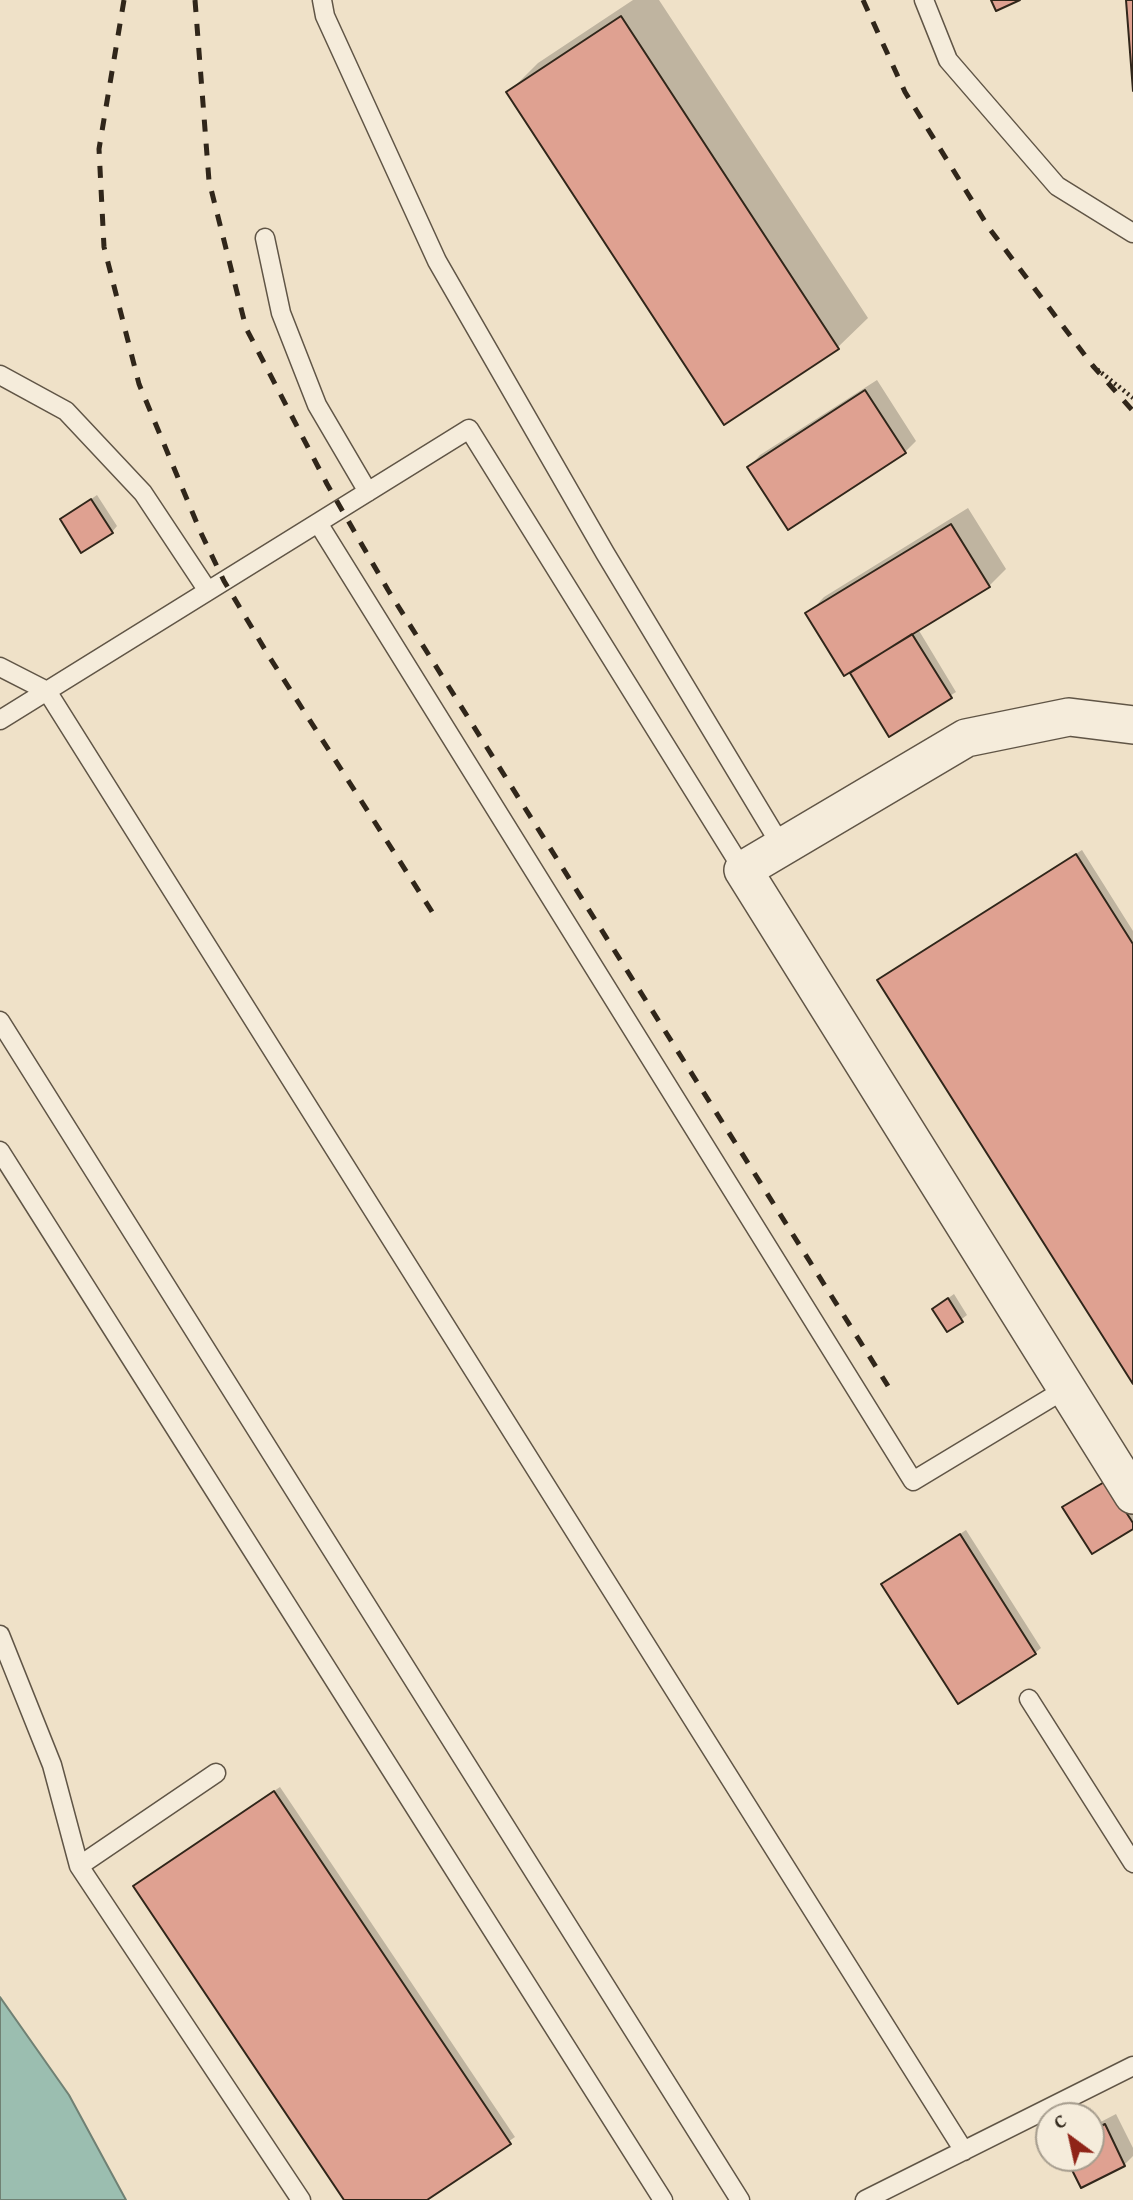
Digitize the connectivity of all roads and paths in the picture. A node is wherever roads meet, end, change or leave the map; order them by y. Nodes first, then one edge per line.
1 (322, 0) edge
2 (924, 0) edge
3 (1133, 233) edge
4 (265, 238) dead end
5 (1093, 366) dead end
6 (0, 375) edge
7 (1133, 398) edge
8 (368, 492) junction
9 (318, 523) junction
10 (208, 590) junction
11 (0, 667) edge
12 (47, 691) junction
13 (0, 720) edge
14 (1133, 726) edge
15 (782, 847) junction
16 (743, 870) junction
17 (0, 1021) edge
18 (0, 1151) edge
19 (1067, 1388) junction
20 (1133, 1495) edge
21 (0, 1635) edge
22 (1029, 1699) dead end
23 (216, 1773) dead end
24 (1133, 1863) edge
25 (79, 1867) junction
26 (1133, 2066) edge
27 (964, 2151) junction
28 (301, 2200) edge
29 (663, 2200) edge
30 (740, 2200) edge
31 (864, 2200) edge

1 - 15 lane
2 - 3 lane
4 - 8 lane
5 - 7 path
6 - 10 lane
8 - 9 lane
8 - 16 lane
9 - 10 lane
9 - 19 lane
10 - 12 lane
11 - 12 lane
12 - 13 lane
12 - 27 lane
14 - 15 street
15 - 16 street
16 - 19 street
17 - 30 lane
18 - 29 lane
19 - 20 street
21 - 25 lane
22 - 24 lane
23 - 25 lane
25 - 28 lane
26 - 27 lane
27 - 31 lane

